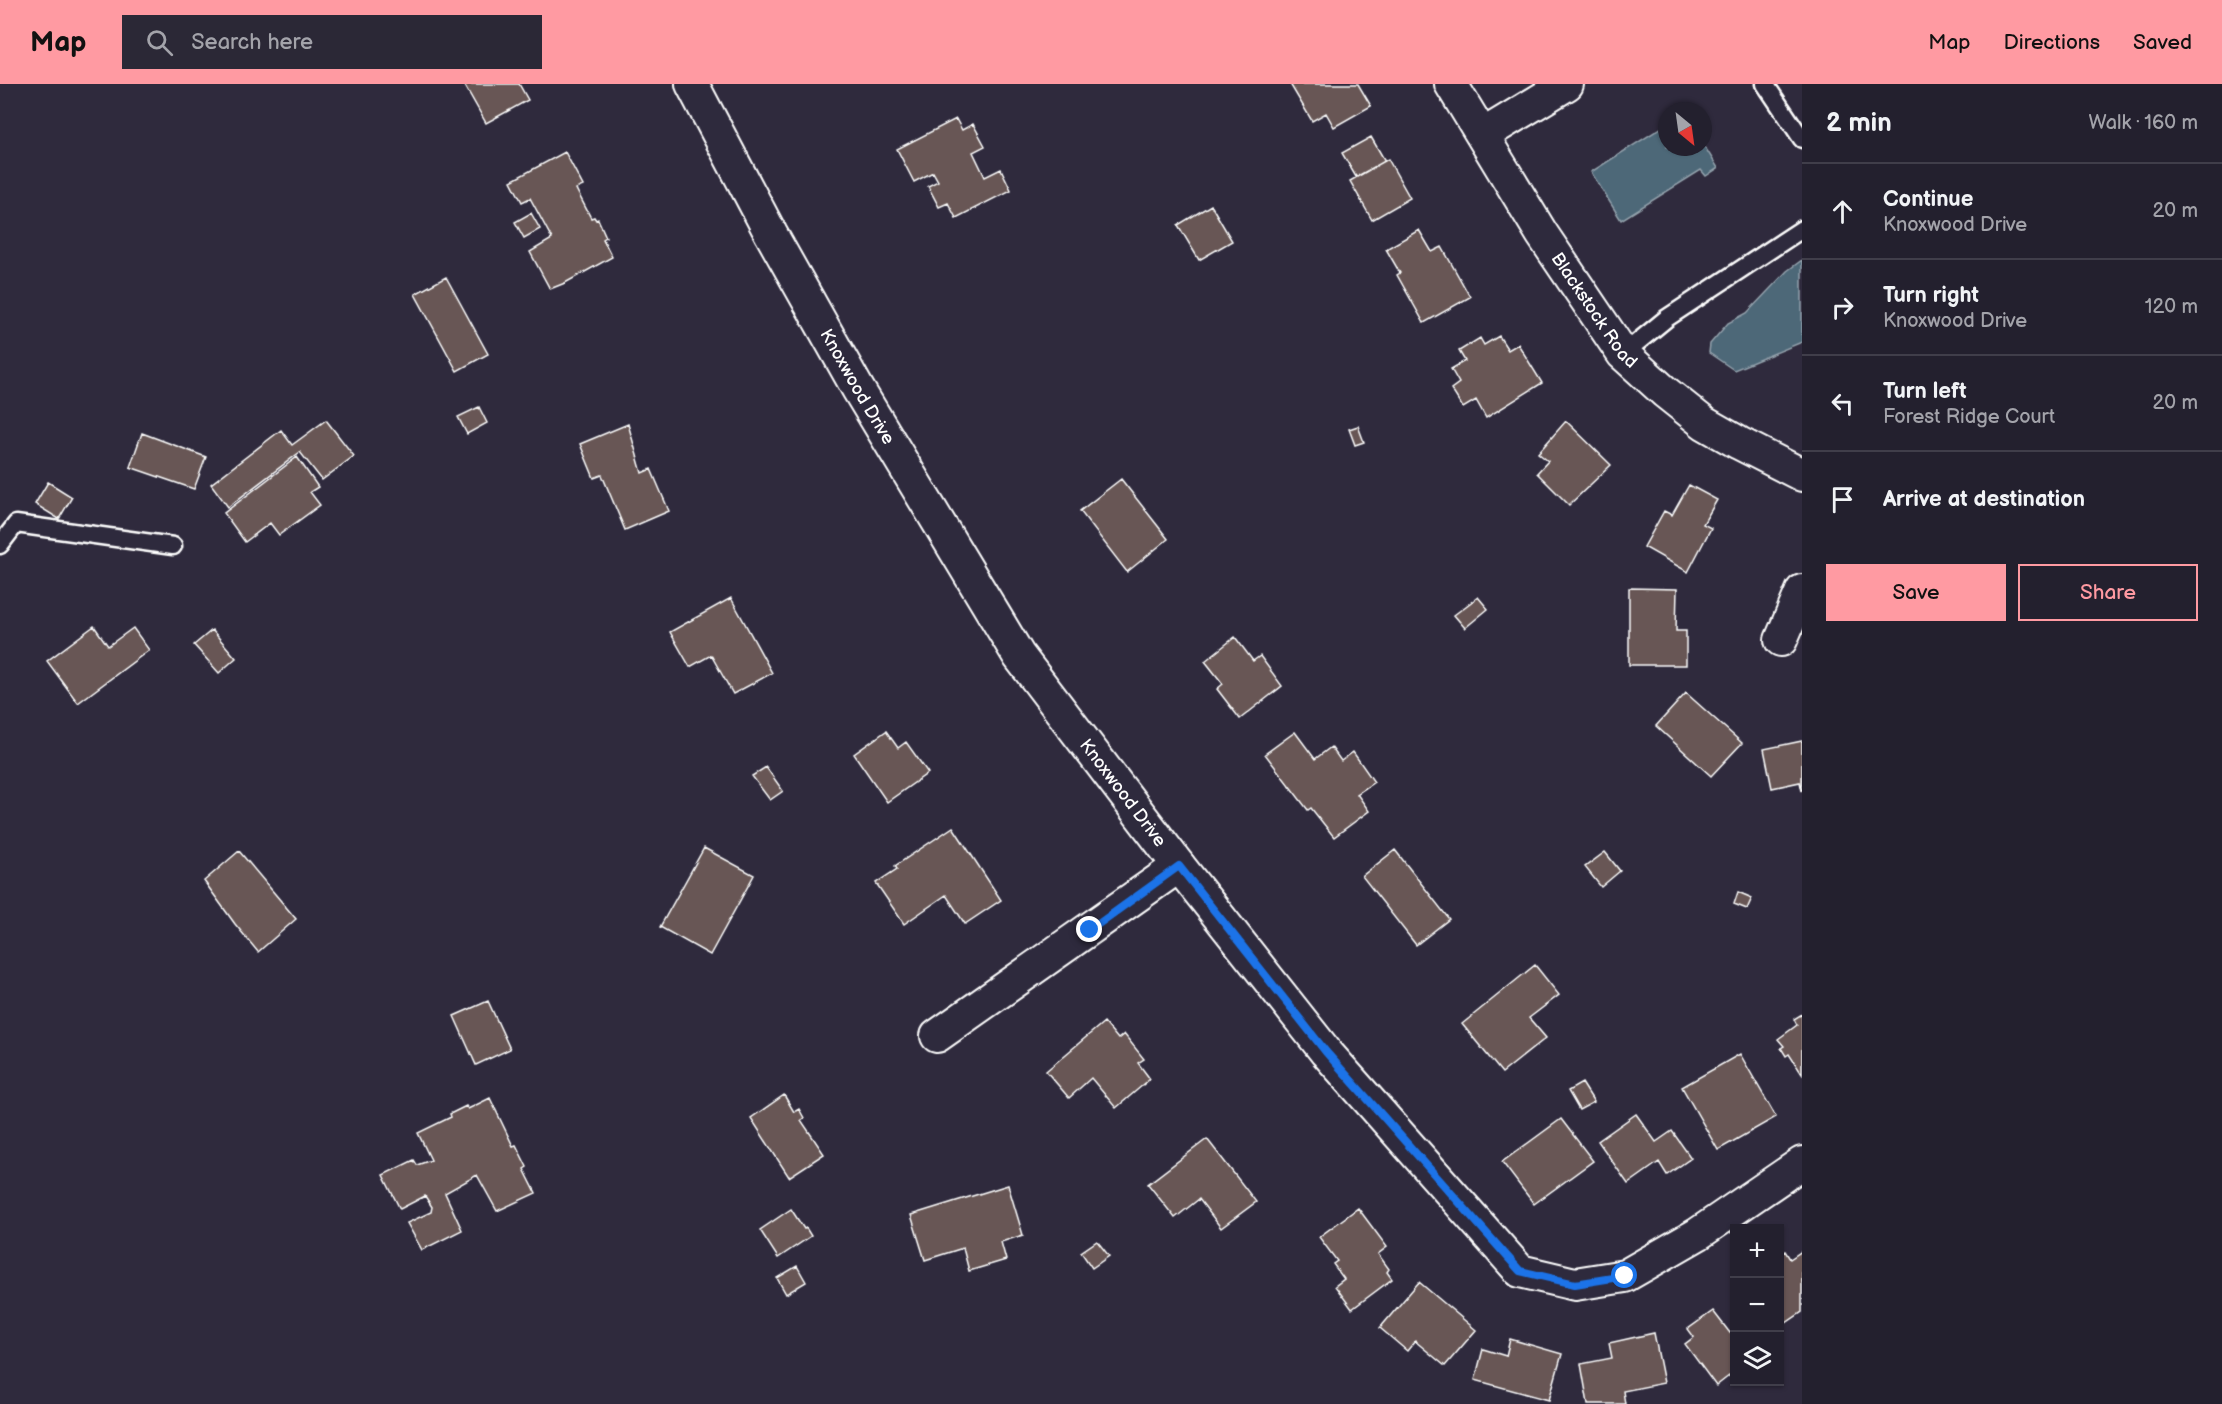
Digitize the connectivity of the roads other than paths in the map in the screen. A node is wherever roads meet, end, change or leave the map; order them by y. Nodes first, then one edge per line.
1 (692, 84) edge
2 (1451, 84) edge
3 (1567, 84) edge
4 (1765, 84) edge
5 (1483, 135) junction
6 (1802, 139) edge
7 (1802, 229) edge
8 (1623, 354) junction
9 (1802, 475) edge
10 (0, 545) edge
11 (173, 546) dead end
12 (1802, 591) edge
13 (1781, 640) dead end
14 (1179, 866) junction
15 (936, 1036) dead end
16 (1802, 1163) edge

1 - 14 street, Knoxwood Drive
2 - 5 street, Blackstock Road
3 - 5 street
4 - 6 lane
5 - 8 street, Blackstock Road
7 - 8 lane
8 - 9 street, Blackstock Road
10 - 11 lane
12 - 13 street
14 - 15 street
14 - 16 street, Knoxwood Drive

